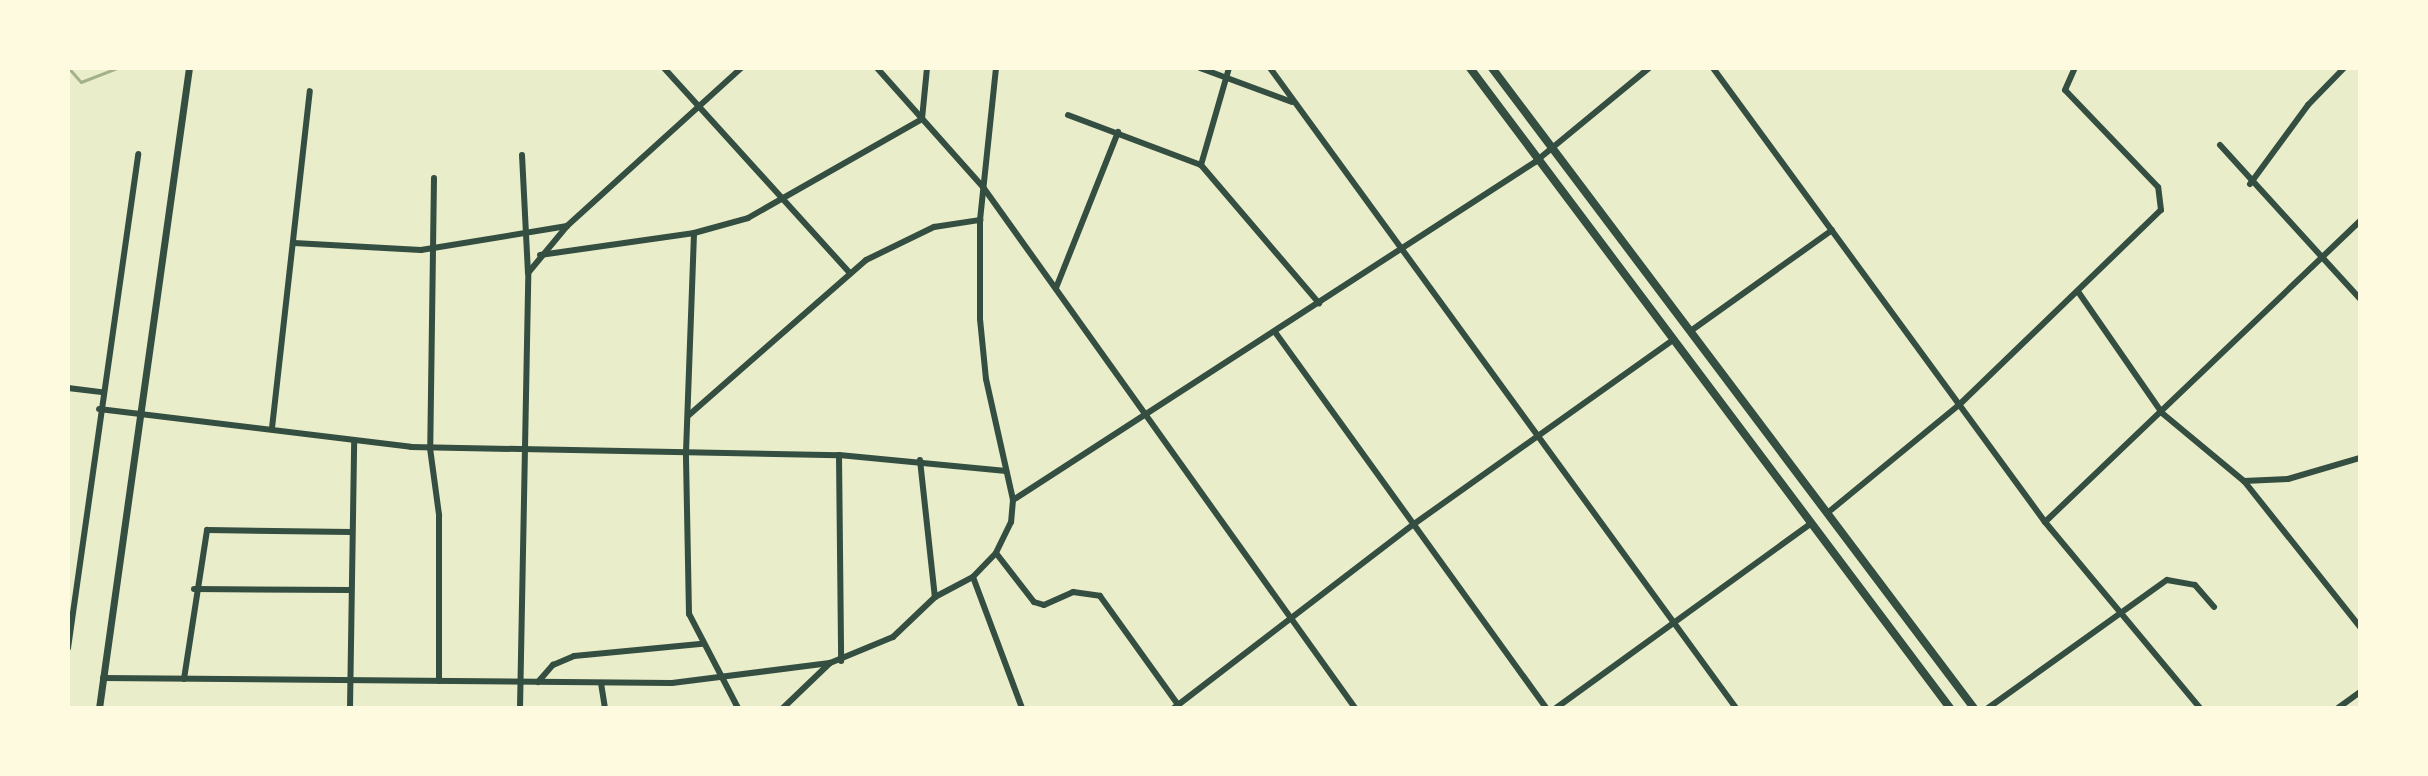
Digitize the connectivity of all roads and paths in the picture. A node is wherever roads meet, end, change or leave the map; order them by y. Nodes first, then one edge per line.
1 (189, 68) edge
2 (664, 68) edge
3 (741, 68) edge
4 (877, 68) edge
5 (927, 68) edge
6 (996, 68) edge
7 (1200, 68) edge
8 (1229, 68) edge
9 (1270, 68) edge
10 (1470, 68) edge
11 (1492, 68) edge
12 (1649, 68) edge
13 (1713, 68) edge
14 (2075, 68) edge
15 (2344, 68) edge
16 (1226, 78) junction
17 (310, 91) dead end
18 (1294, 103) junction
19 (698, 106) junction
20 (1068, 115) dead end
21 (922, 119) junction
22 (1118, 132) junction
23 (2220, 145) dead end
24 (1551, 151) junction
25 (138, 154) dead end
26 (522, 155) dead end
27 (1535, 162) junction
28 (1201, 165) junction
29 (434, 178) dead end
30 (2250, 184) junction
31 (984, 187) junction
32 (782, 197) junction
33 (980, 220) junction
34 (2360, 221) edge
35 (566, 226) junction
36 (1832, 230) junction
37 (526, 233) junction
38 (694, 233) junction
39 (294, 243) junction
40 (430, 248) junction
41 (1403, 249) junction
42 (540, 255) junction
43 (2320, 258) junction
44 (850, 273) junction
45 (528, 274) junction
46 (1055, 288) junction
47 (2078, 293) junction
48 (2360, 299) edge
49 (1319, 303) junction
50 (1692, 330) junction
51 (1275, 332) junction
52 (1674, 339) junction
53 (68, 388) edge
54 (102, 392) junction
55 (1960, 404) junction
56 (99, 409) junction
57 (137, 413) junction
58 (2162, 413) junction
59 (689, 415) junction
60 (1142, 418) junction
61 (272, 428) junction
62 (1539, 436) junction
63 (354, 442) junction
64 (429, 448) junction
65 (524, 451) junction
66 (686, 452) junction
67 (839, 455) junction
68 (920, 460) junction
69 (2359, 461) edge
70 (1006, 471) junction
71 (2244, 481) junction
72 (1013, 500) junction
73 (1831, 510) junction
74 (1813, 522) junction
75 (2045, 522) junction
76 (1414, 524) junction
77 (351, 532) junction
78 (996, 553) junction
79 (973, 577) junction
80 (194, 589) junction
81 (351, 590) junction
82 (934, 597) junction
83 (2214, 607) dead end
84 (2117, 616) junction
85 (1289, 619) junction
86 (1674, 621) junction
87 (2360, 626) edge
88 (702, 644) junction
89 (68, 649) edge
90 (841, 661) junction
91 (830, 663) junction
92 (103, 678) junction
93 (728, 678) junction
94 (184, 679) junction
95 (439, 681) junction
96 (350, 682) junction
97 (520, 682) junction
98 (538, 682) junction
99 (601, 682) junction
100 (2360, 692) edge
101 (1177, 707) edge
102 (1948, 707) edge
103 (99, 708) edge
104 (350, 708) edge
105 (520, 708) edge
106 (606, 708) edge
107 (738, 708) edge
108 (783, 708) edge
109 (1022, 708) edge
110 (1355, 708) edge
111 (1546, 708) edge
112 (1556, 708) edge
113 (1736, 708) edge
114 (1974, 708) edge
115 (1987, 708) edge
116 (2200, 708) edge
117 (2338, 708) edge

1 - 57 street
2 - 19 street
3 - 19 street
4 - 21 street
5 - 21 street
6 - 31 street
7 - 16 street
8 - 16 street
9 - 18 street
10 - 27 main road
11 - 24 main road
12 - 24 street
13 - 36 street
14 - 47 street
15 - 30 street
16 - 18 street
16 - 28 street
17 - 39 street
18 - 41 street
19 - 32 street
19 - 35 street
20 - 22 street
21 - 31 street
21 - 32 street
22 - 28 street
22 - 46 street
23 - 30 street
24 - 27 street
24 - 50 main road
25 - 54 street
26 - 37 street
27 - 41 street
27 - 52 main road
28 - 49 street
29 - 40 street
30 - 43 street
31 - 33 street
31 - 46 street
32 - 38 street
32 - 44 street
33 - 44 street
33 - 70 street
34 - 43 street
35 - 37 street
35 - 42 street
36 - 50 street
36 - 55 street
37 - 40 street
37 - 45 street
38 - 42 street
38 - 59 street
39 - 40 street
39 - 61 street
40 - 64 street
41 - 49 street
41 - 62 street
42 - 45 street
43 - 48 street
43 - 58 street
44 - 59 street
45 - 65 street
46 - 60 street
47 - 55 street
47 - 58 street
49 - 51 street
50 - 73 main road
51 - 60 street
51 - 76 street
52 - 62 street
52 - 74 main road
53 - 54 street
54 - 56 street
55 - 73 street
55 - 75 street
56 - 57 street
56 - 89 street
57 - 61 street
57 - 92 street
58 - 71 street
58 - 75 street
59 - 66 street
60 - 72 street
60 - 85 street
61 - 63 street
62 - 76 street
62 - 86 street
63 - 64 street
63 - 77 street
64 - 65 street
64 - 95 street
65 - 66 street
65 - 97 street
66 - 67 street
66 - 88 street
67 - 68 street
67 - 90 street
68 - 70 street
68 - 82 street
69 - 71 street
70 - 72 street
71 - 87 street
72 - 78 street
73 - 114 main road
74 - 86 street
74 - 102 main road
75 - 84 street
76 - 85 street
76 - 111 street
77 - 80 street
77 - 81 street
78 - 79 street
78 - 101 street
79 - 82 street
79 - 109 street
80 - 81 street
80 - 94 street
81 - 96 street
82 - 90 street
83 - 84 street
84 - 115 street
84 - 116 street
85 - 101 street
85 - 110 street
86 - 112 street
86 - 113 street
88 - 93 street
88 - 98 street
90 - 91 street
91 - 93 street
91 - 108 street
92 - 94 street
92 - 103 street
93 - 99 street
93 - 107 street
94 - 96 street
95 - 96 street
95 - 97 street
96 - 104 street
97 - 98 street
97 - 105 street
98 - 99 street
99 - 106 street
100 - 117 street

